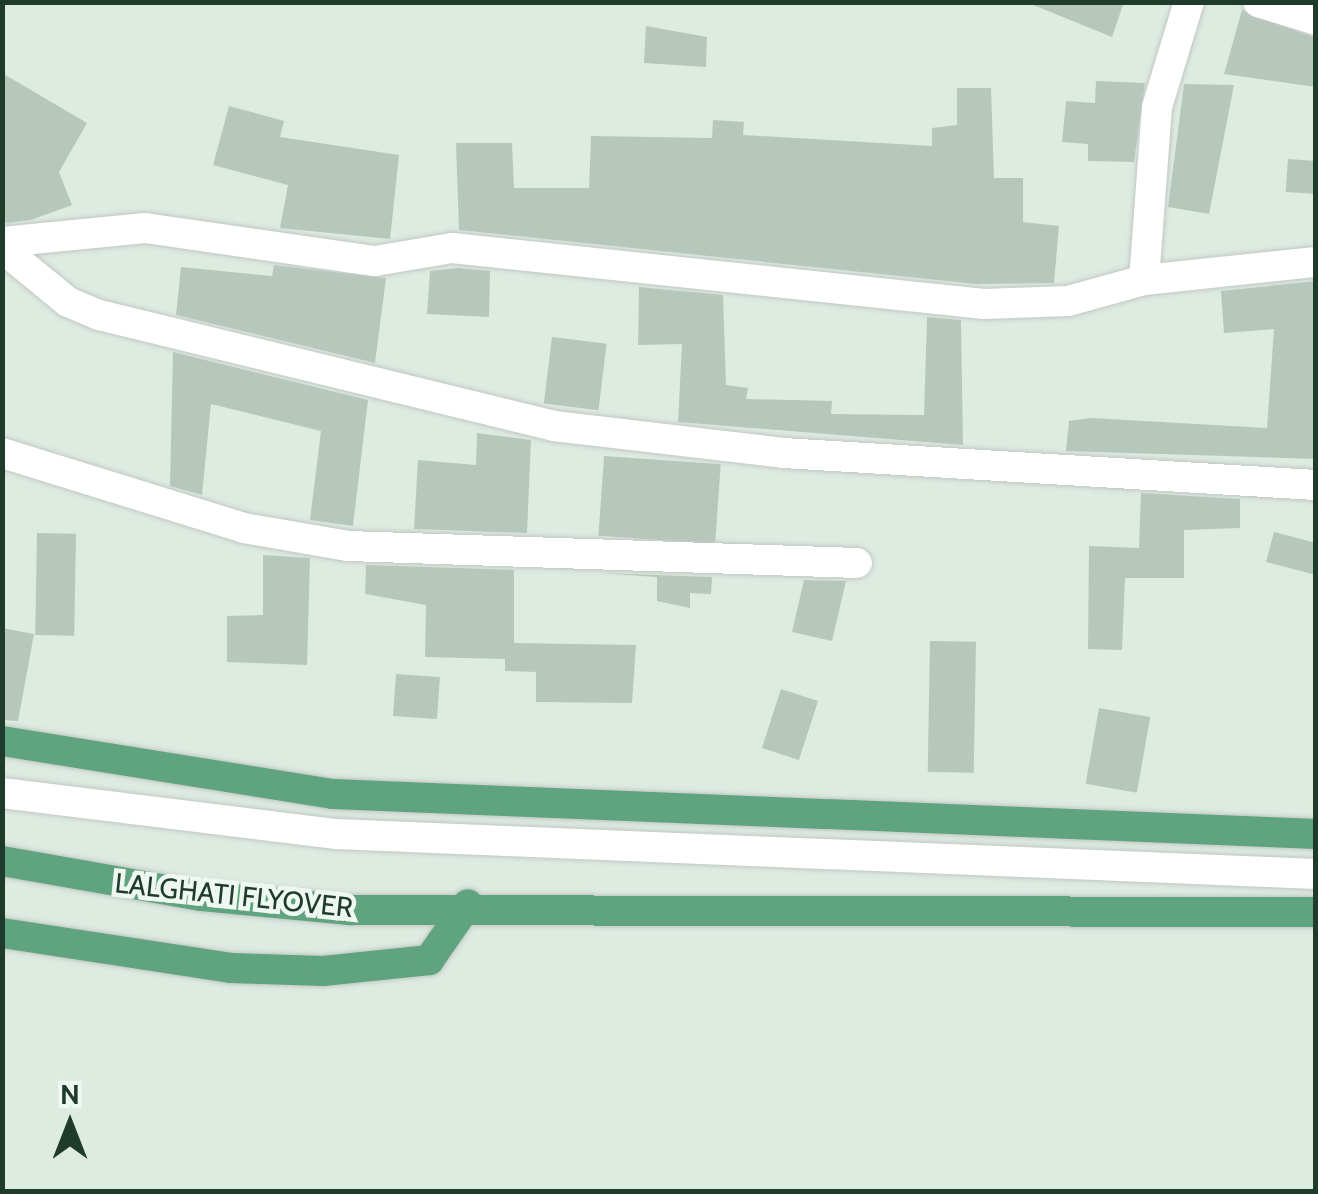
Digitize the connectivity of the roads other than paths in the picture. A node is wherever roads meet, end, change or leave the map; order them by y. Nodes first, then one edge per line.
1 (1190, 2) edge
2 (1258, 2) edge
3 (1316, 20) edge
4 (2, 245) edge
5 (1316, 262) edge
6 (1144, 280) junction
7 (2, 453) edge
8 (1316, 486) edge
9 (857, 563) dead end
10 (2, 741) edge
11 (2, 793) edge
12 (1316, 834) edge
13 (2, 860) edge
14 (1316, 874) edge
15 (468, 904) junction
16 (1316, 912) edge
17 (2, 933) edge

1 - 6 street
2 - 3 street
4 - 6 street
4 - 8 street
5 - 6 street
7 - 9 street
10 - 12 main road
11 - 14 street
13 - 15 main road, LALGHATI FLYOVER
15 - 16 main road, LALGHATI FLYOVER
15 - 17 main road

